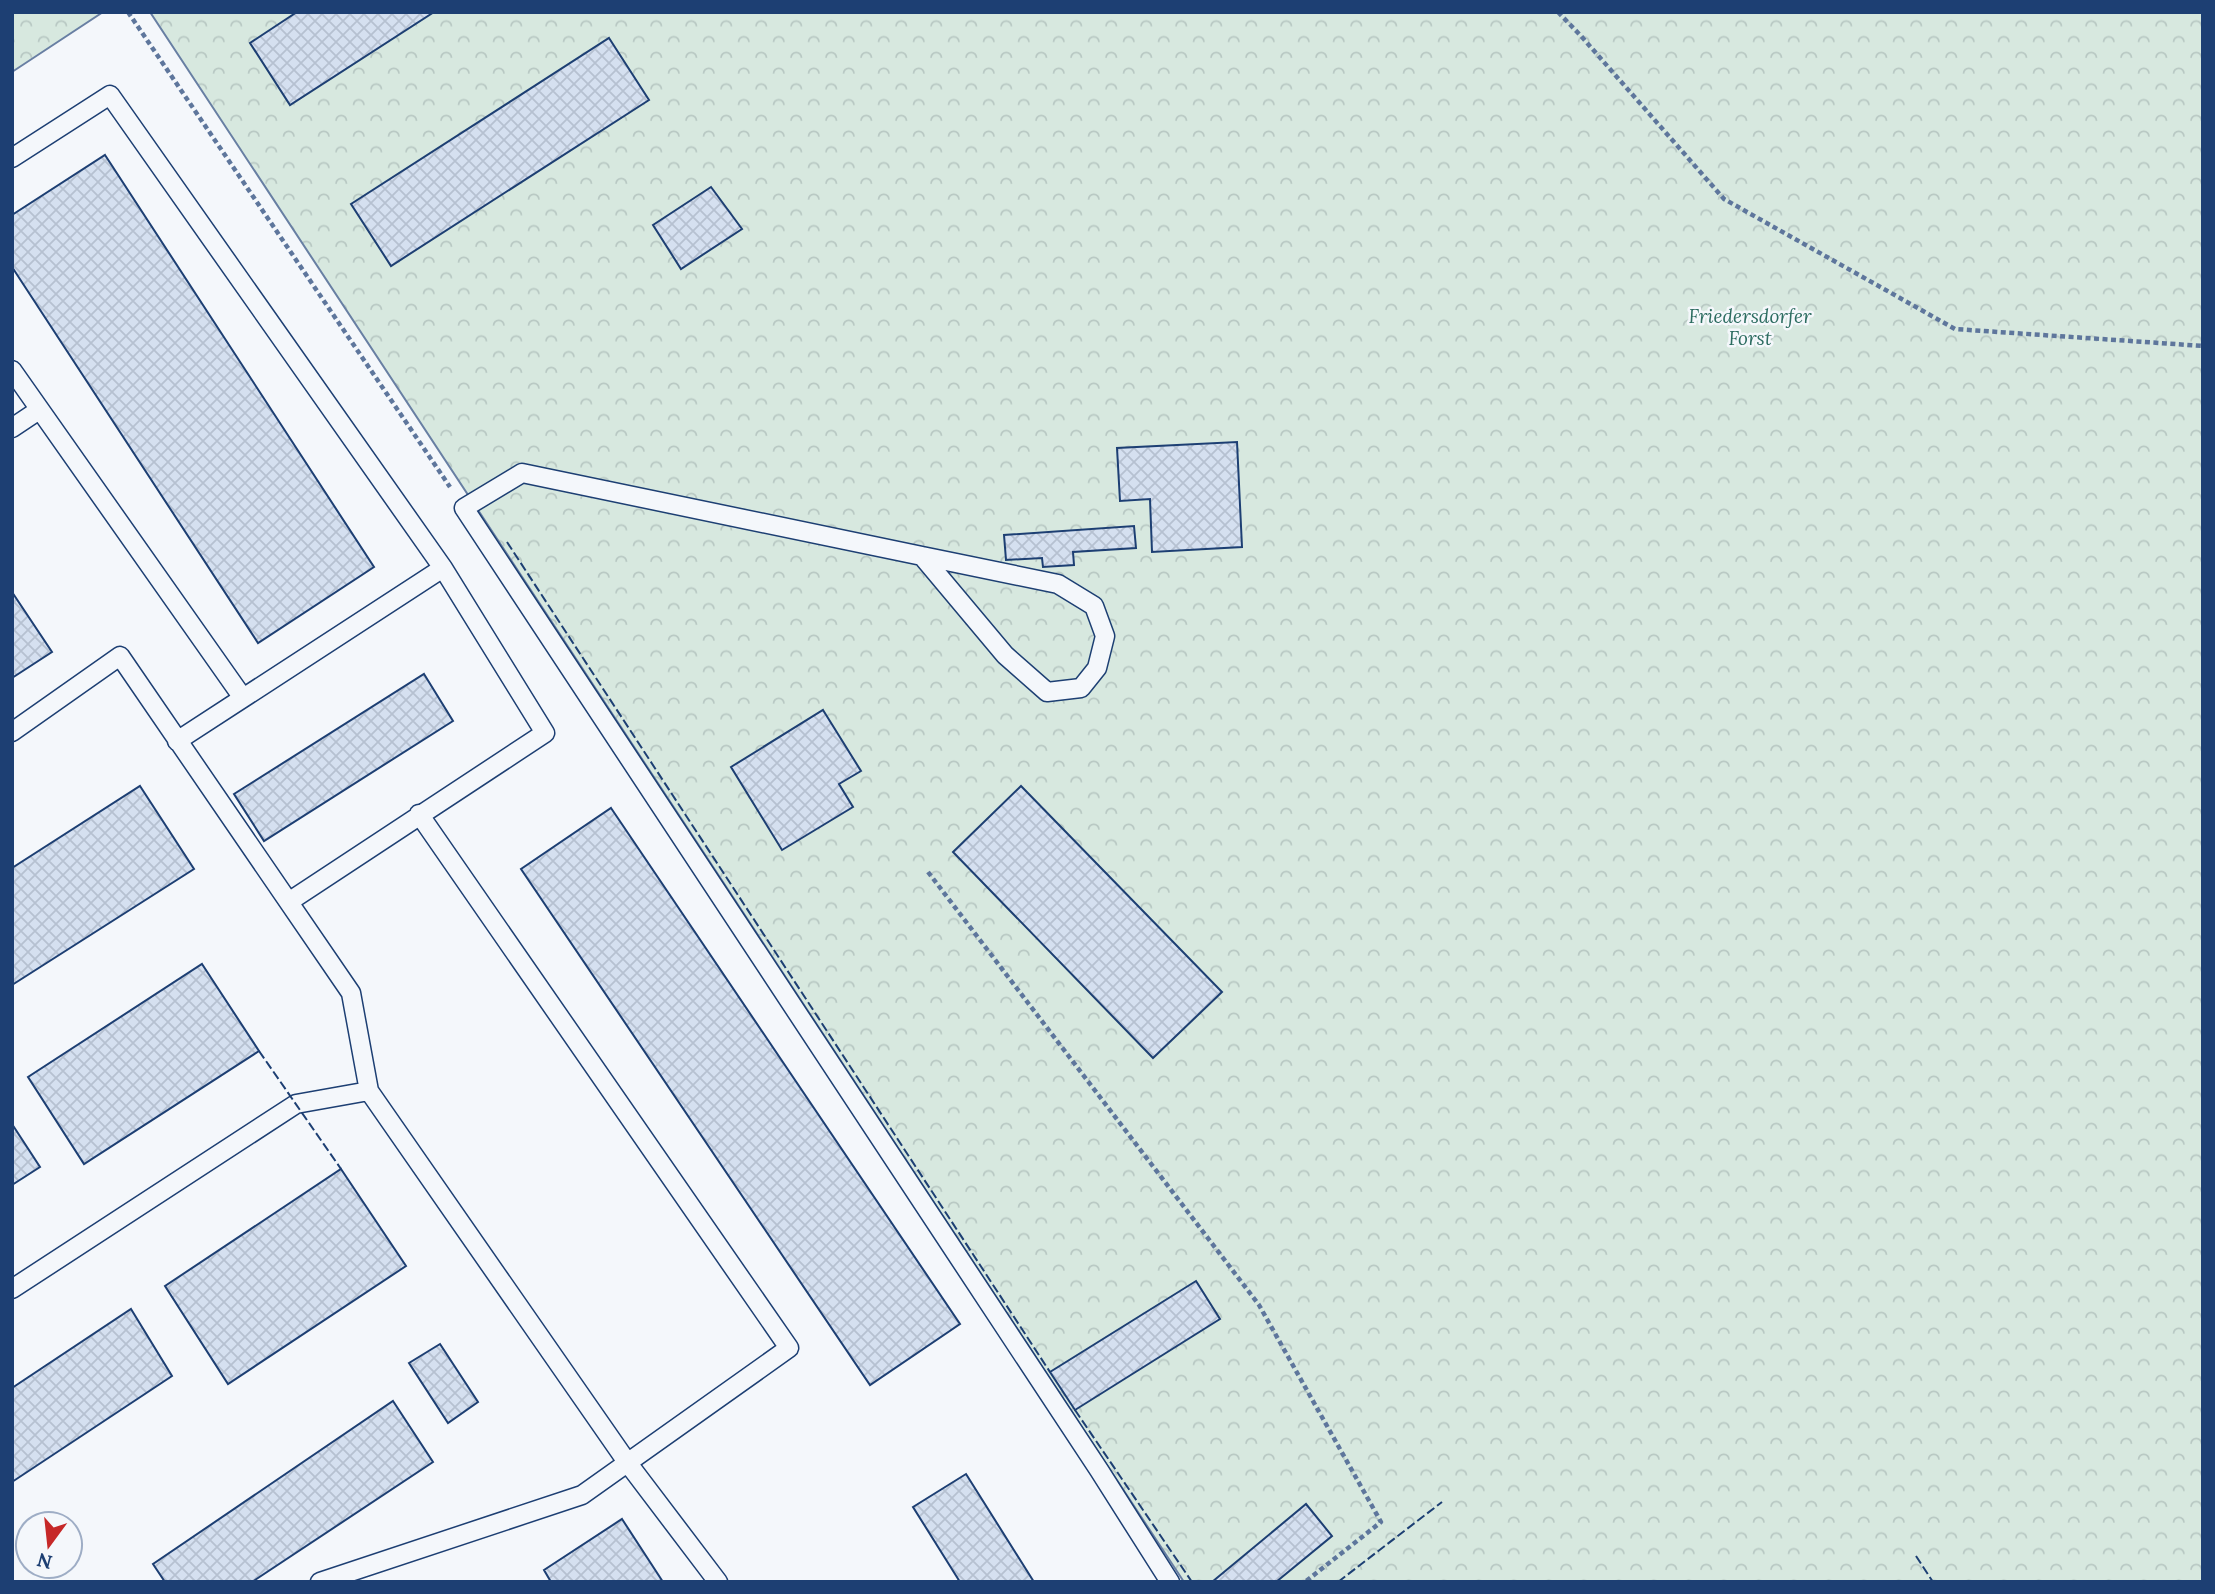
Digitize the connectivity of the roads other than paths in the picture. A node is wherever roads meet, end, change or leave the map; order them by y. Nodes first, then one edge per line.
1 (12, 158) edge
2 (12, 370) edge
3 (39, 410) junction
4 (12, 428) edge
5 (922, 556) junction
6 (443, 568) junction
7 (243, 698) junction
8 (12, 732) edge
9 (177, 741) junction
10 (419, 814) junction
11 (290, 901) junction
12 (369, 1091) junction
13 (12, 1289) edge
14 (627, 1462) junction
15 (320, 1582) edge
16 (718, 1582) edge
17 (1170, 1582) edge

1 - 6 lane
2 - 3 lane
3 - 4 lane
3 - 7 lane
5 - 5 lane
5 - 17 lane
6 - 7 lane
6 - 10 lane
7 - 9 lane
8 - 9 lane
9 - 11 lane
10 - 11 lane
10 - 14 lane
11 - 12 lane
12 - 13 lane
12 - 14 lane
14 - 15 lane
14 - 16 lane

